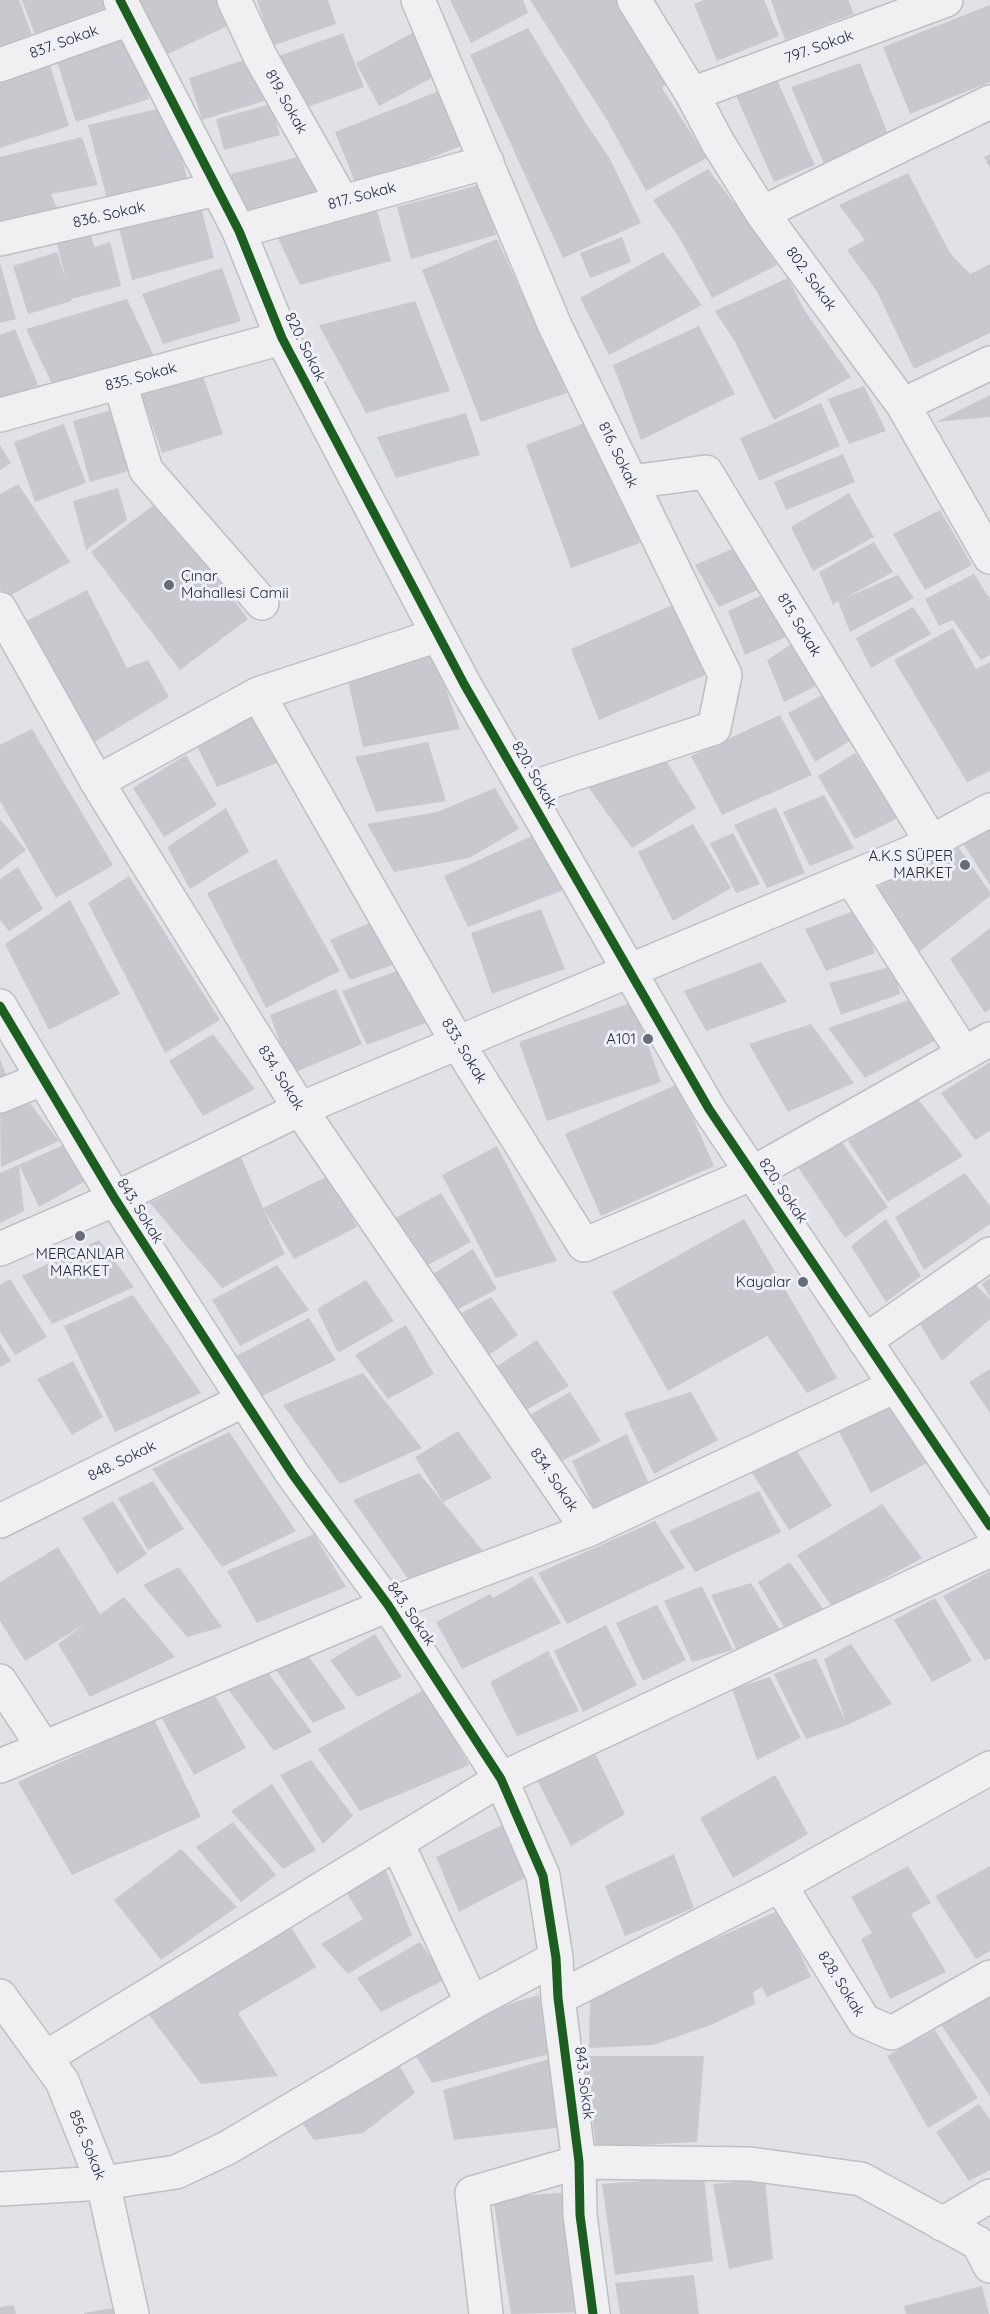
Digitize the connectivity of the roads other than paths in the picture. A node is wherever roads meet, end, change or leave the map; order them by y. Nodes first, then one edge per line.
1 (234, 0) edge
2 (418, 0) edge
3 (634, 0) edge
4 (946, 0) edge
5 (125, 10) edge
6 (0, 65) edge
7 (692, 94) junction
8 (990, 102) edge
9 (486, 162) junction
10 (217, 189) junction
11 (342, 201) junction
12 (762, 213) junction
13 (239, 231) junction
14 (0, 239) edge
15 (282, 338) junction
16 (990, 363) edge
17 (120, 383) junction
18 (903, 405) junction
19 (0, 416) edge
20 (631, 482) junction
21 (990, 557) edge
22 (262, 603) dead end
23 (0, 609) edge
24 (438, 635) junction
25 (258, 694) junction
26 (97, 782) junction
27 (525, 790) junction
28 (990, 810) edge
29 (931, 841) junction
30 (851, 878) junction
31 (630, 971) junction
32 (0, 1006) edge
33 (457, 1042) junction
34 (977, 1046) edge
35 (42, 1079) junction
36 (0, 1096) edge
37 (300, 1109) junction
38 (753, 1173) junction
39 (115, 1199) junction
40 (0, 1249) edge
41 (990, 1254) edge
42 (865, 1341) junction
43 (895, 1386) junction
44 (244, 1400) junction
45 (985, 1511) edge
46 (0, 1521) edge
47 (588, 1530) junction
48 (990, 1550) edge
49 (388, 1605) junction
50 (0, 1680) edge
51 (43, 1747) junction
52 (0, 1766) edge
53 (990, 1768) edge
54 (501, 1779) junction
55 (397, 1843) junction
56 (780, 1885) junction
57 (556, 1958) junction
58 (990, 1977) edge
59 (0, 1996) edge
60 (558, 1998) junction
61 (472, 2003) junction
62 (45, 2058) junction
63 (579, 2162) junction
64 (103, 2183) junction
65 (0, 2190) edge
66 (990, 2196) edge
67 (942, 2224) junction
68 (990, 2266) edge
69 (132, 2314) edge
70 (486, 2314) edge
71 (593, 2314) edge

1 - 11 street, 819. Sokak
2 - 9 street, 816. Sokak
3 - 7 street, 802. Sokak
4 - 7 street, 797. Sokak
5 - 6 street, 837. Sokak
5 - 10 street, 820. Sokak
7 - 12 street, 802. Sokak
8 - 12 street
9 - 11 street, 817. Sokak
9 - 20 street, 816. Sokak
10 - 13 street, 820. Sokak
10 - 14 street, 836. Sokak
11 - 13 street, 817. Sokak
12 - 18 street, 802. Sokak
13 - 15 street, 820. Sokak
15 - 17 street, 835. Sokak
15 - 24 street, 820. Sokak
16 - 18 street
17 - 19 street, 835. Sokak
17 - 22 street
18 - 21 street, 802. Sokak
20 - 27 street, 816. Sokak
20 - 29 street, 815. Sokak
23 - 26 street, 834. Sokak
24 - 25 street
24 - 27 street, 820. Sokak
25 - 26 street
25 - 33 street, 833. Sokak
26 - 37 street, 834. Sokak
27 - 31 street, 820. Sokak
28 - 29 street
29 - 30 street
30 - 31 street
30 - 34 street
31 - 33 street
31 - 38 street, 820. Sokak
32 - 35 street, 843. Sokak
33 - 37 street
33 - 38 street, 833. Sokak
34 - 38 street
35 - 36 street
35 - 39 street, 843. Sokak
37 - 39 street
37 - 47 street, 834. Sokak
38 - 42 street, 820. Sokak
39 - 40 street
39 - 44 street, 843. Sokak
41 - 42 street
42 - 43 street, 820. Sokak
43 - 45 street, 820. Sokak
43 - 47 street
44 - 46 street, 848. Sokak
44 - 49 street, 843. Sokak
47 - 49 street
48 - 54 street
49 - 51 street
49 - 54 street, 843. Sokak
50 - 51 street
51 - 52 street
53 - 56 street
54 - 55 street
54 - 57 street, 843. Sokak
55 - 61 street
55 - 62 street
56 - 58 street, 828. Sokak
56 - 60 street
57 - 60 street, 843. Sokak
57 - 61 street
59 - 62 street, 856. Sokak
60 - 63 street, 843. Sokak
61 - 64 street
62 - 64 street, 856. Sokak
63 - 67 street
63 - 70 street
63 - 71 street, 843. Sokak
64 - 65 street
64 - 69 street, 856. Sokak
66 - 67 street
67 - 68 street

